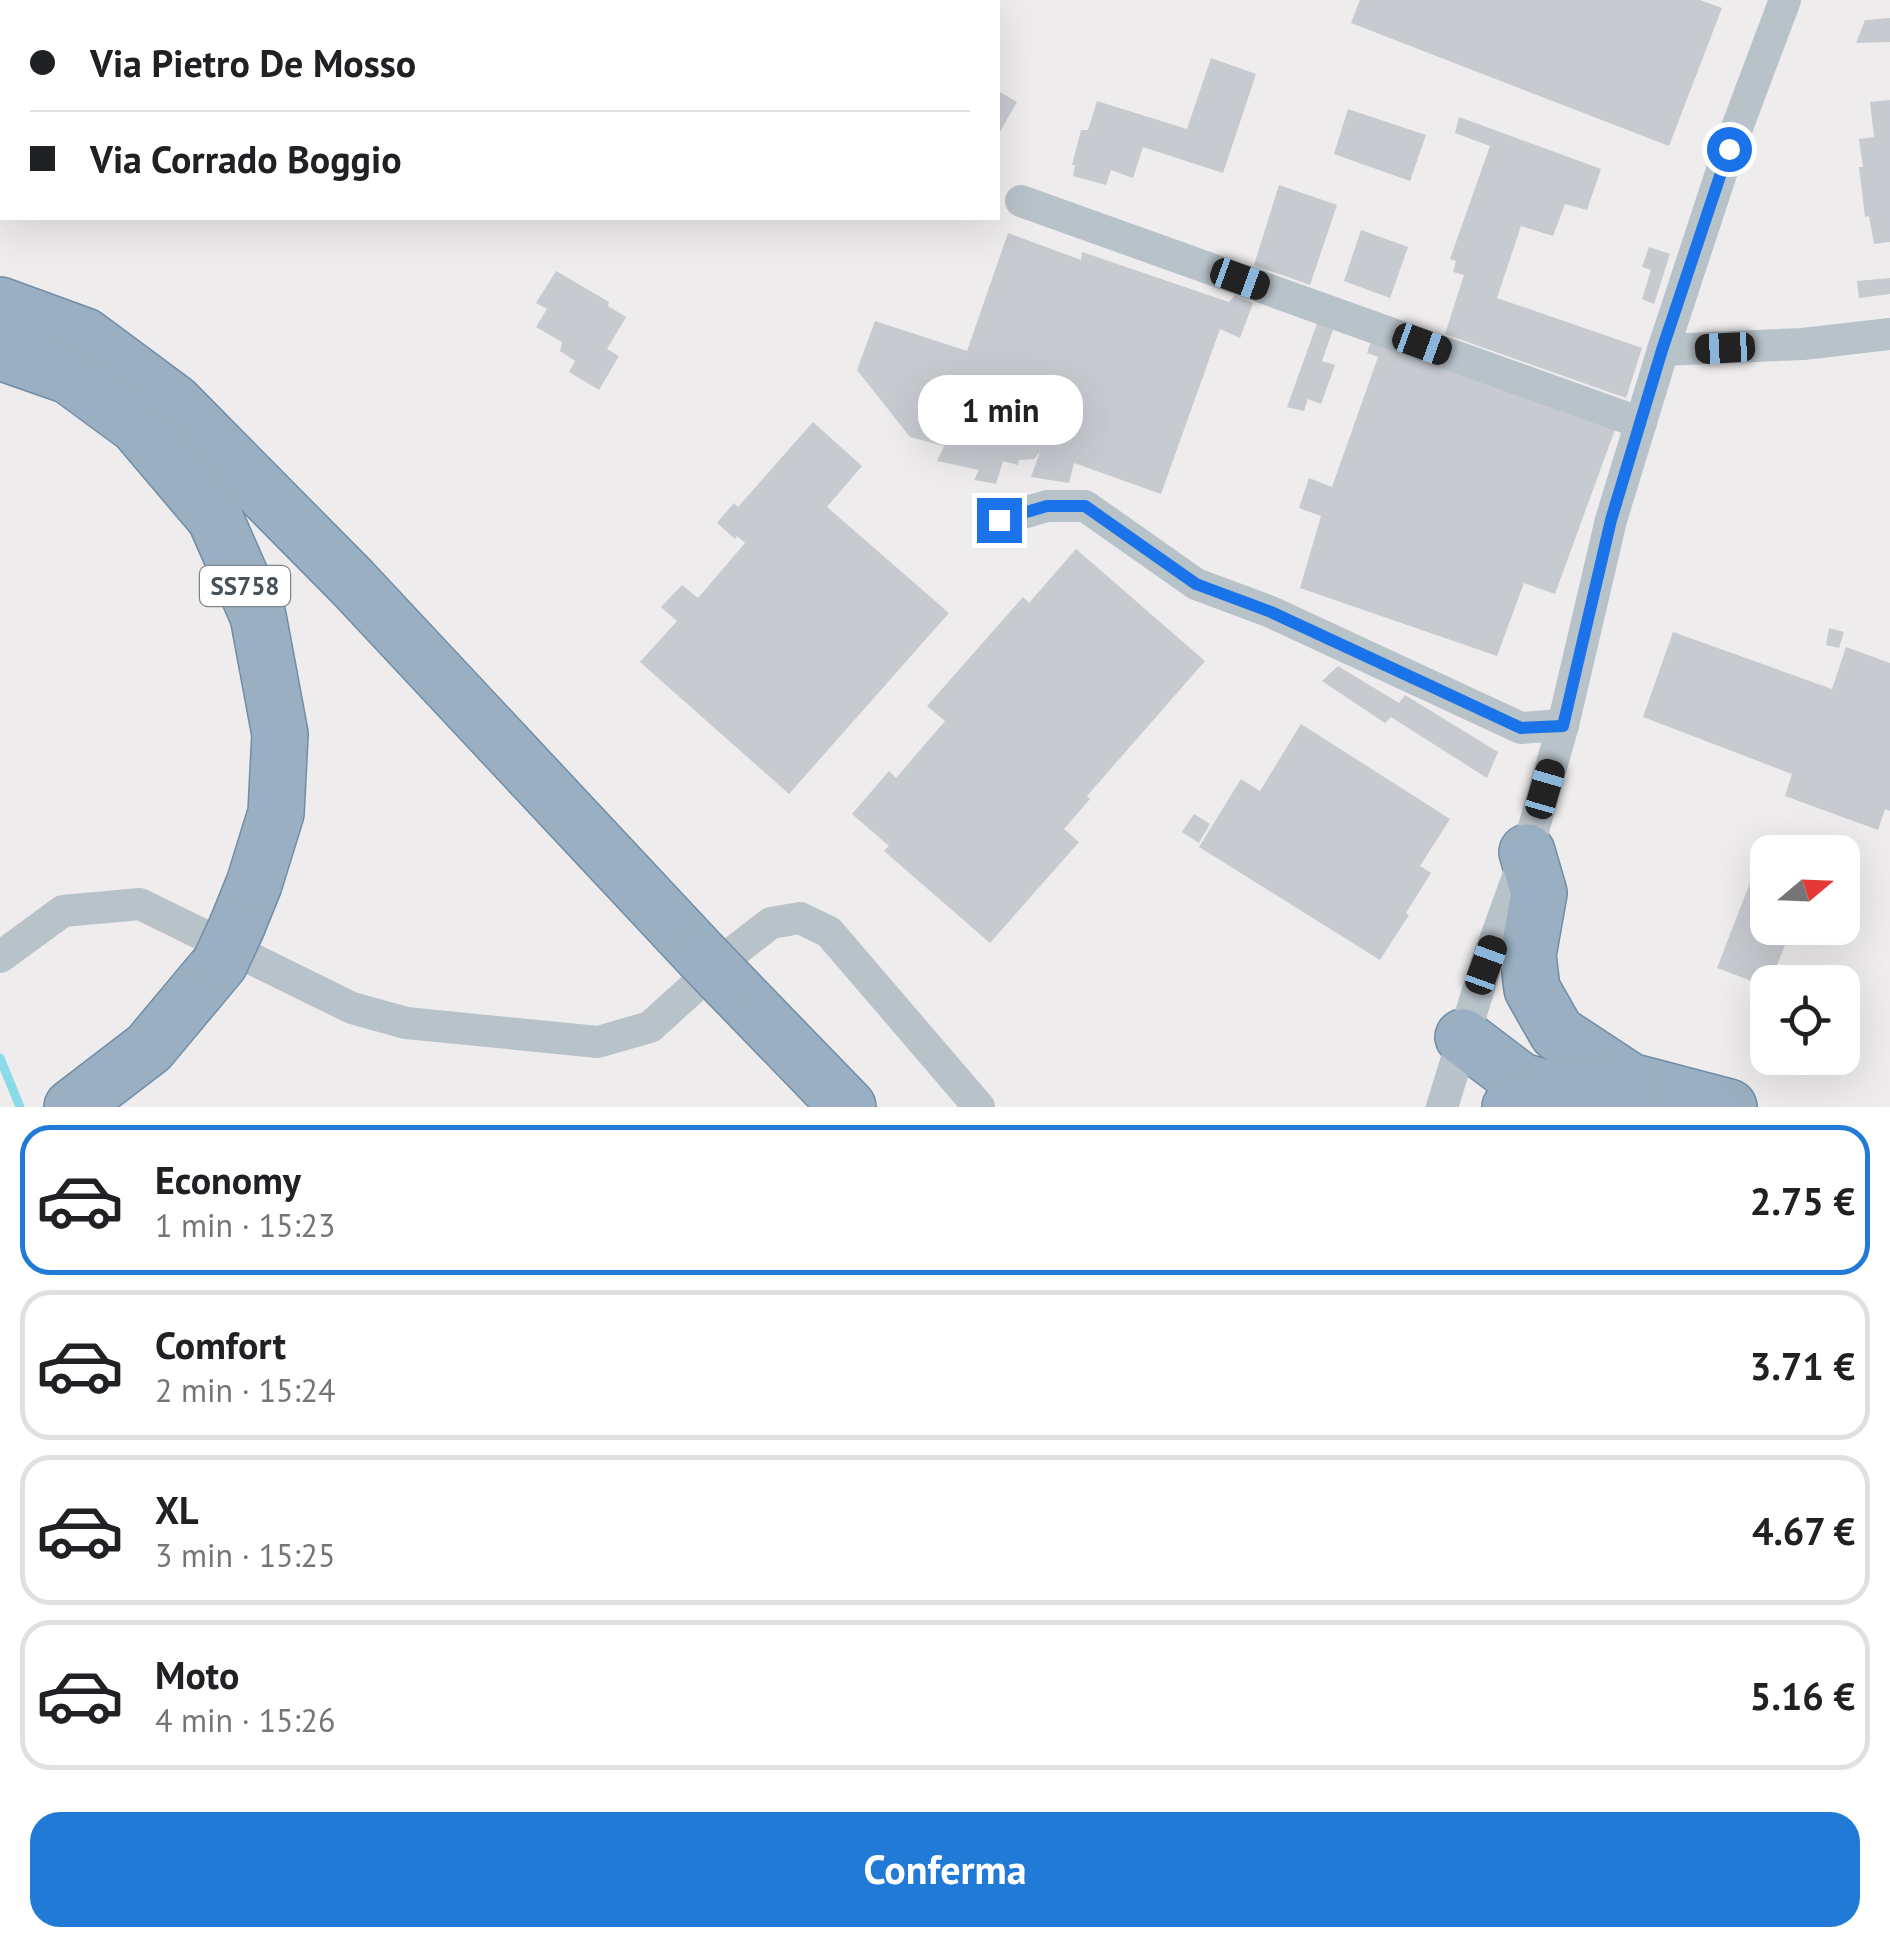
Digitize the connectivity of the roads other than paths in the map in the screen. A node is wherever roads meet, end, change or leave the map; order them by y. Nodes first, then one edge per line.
1 (1785, 0) edge
2 (1022, 200) dead end
3 (0, 305) edge
4 (1890, 334) edge
5 (1662, 350) junction
6 (0, 352) edge
7 (1640, 422) junction
8 (999, 520) dead end
9 (1563, 726) junction
10 (1527, 852) junction
11 (0, 957) edge
12 (1556, 1034) junction
13 (1463, 1037) junction
14 (1630, 1081) junction
15 (1531, 1098) edge
16 (72, 1107) edge
17 (848, 1107) edge
18 (978, 1107) edge
19 (1442, 1107) edge
20 (1728, 1107) edge

1 - 5 street
2 - 7 street
3 - 17 highway
4 - 5 street
5 - 7 street
6 - 16 highway, SS758
7 - 9 street
8 - 9 street
9 - 10 street
10 - 12 highway
10 - 13 street
11 - 18 street
12 - 13 highway
12 - 14 highway
13 - 15 highway
13 - 19 street
14 - 15 highway
14 - 20 highway

